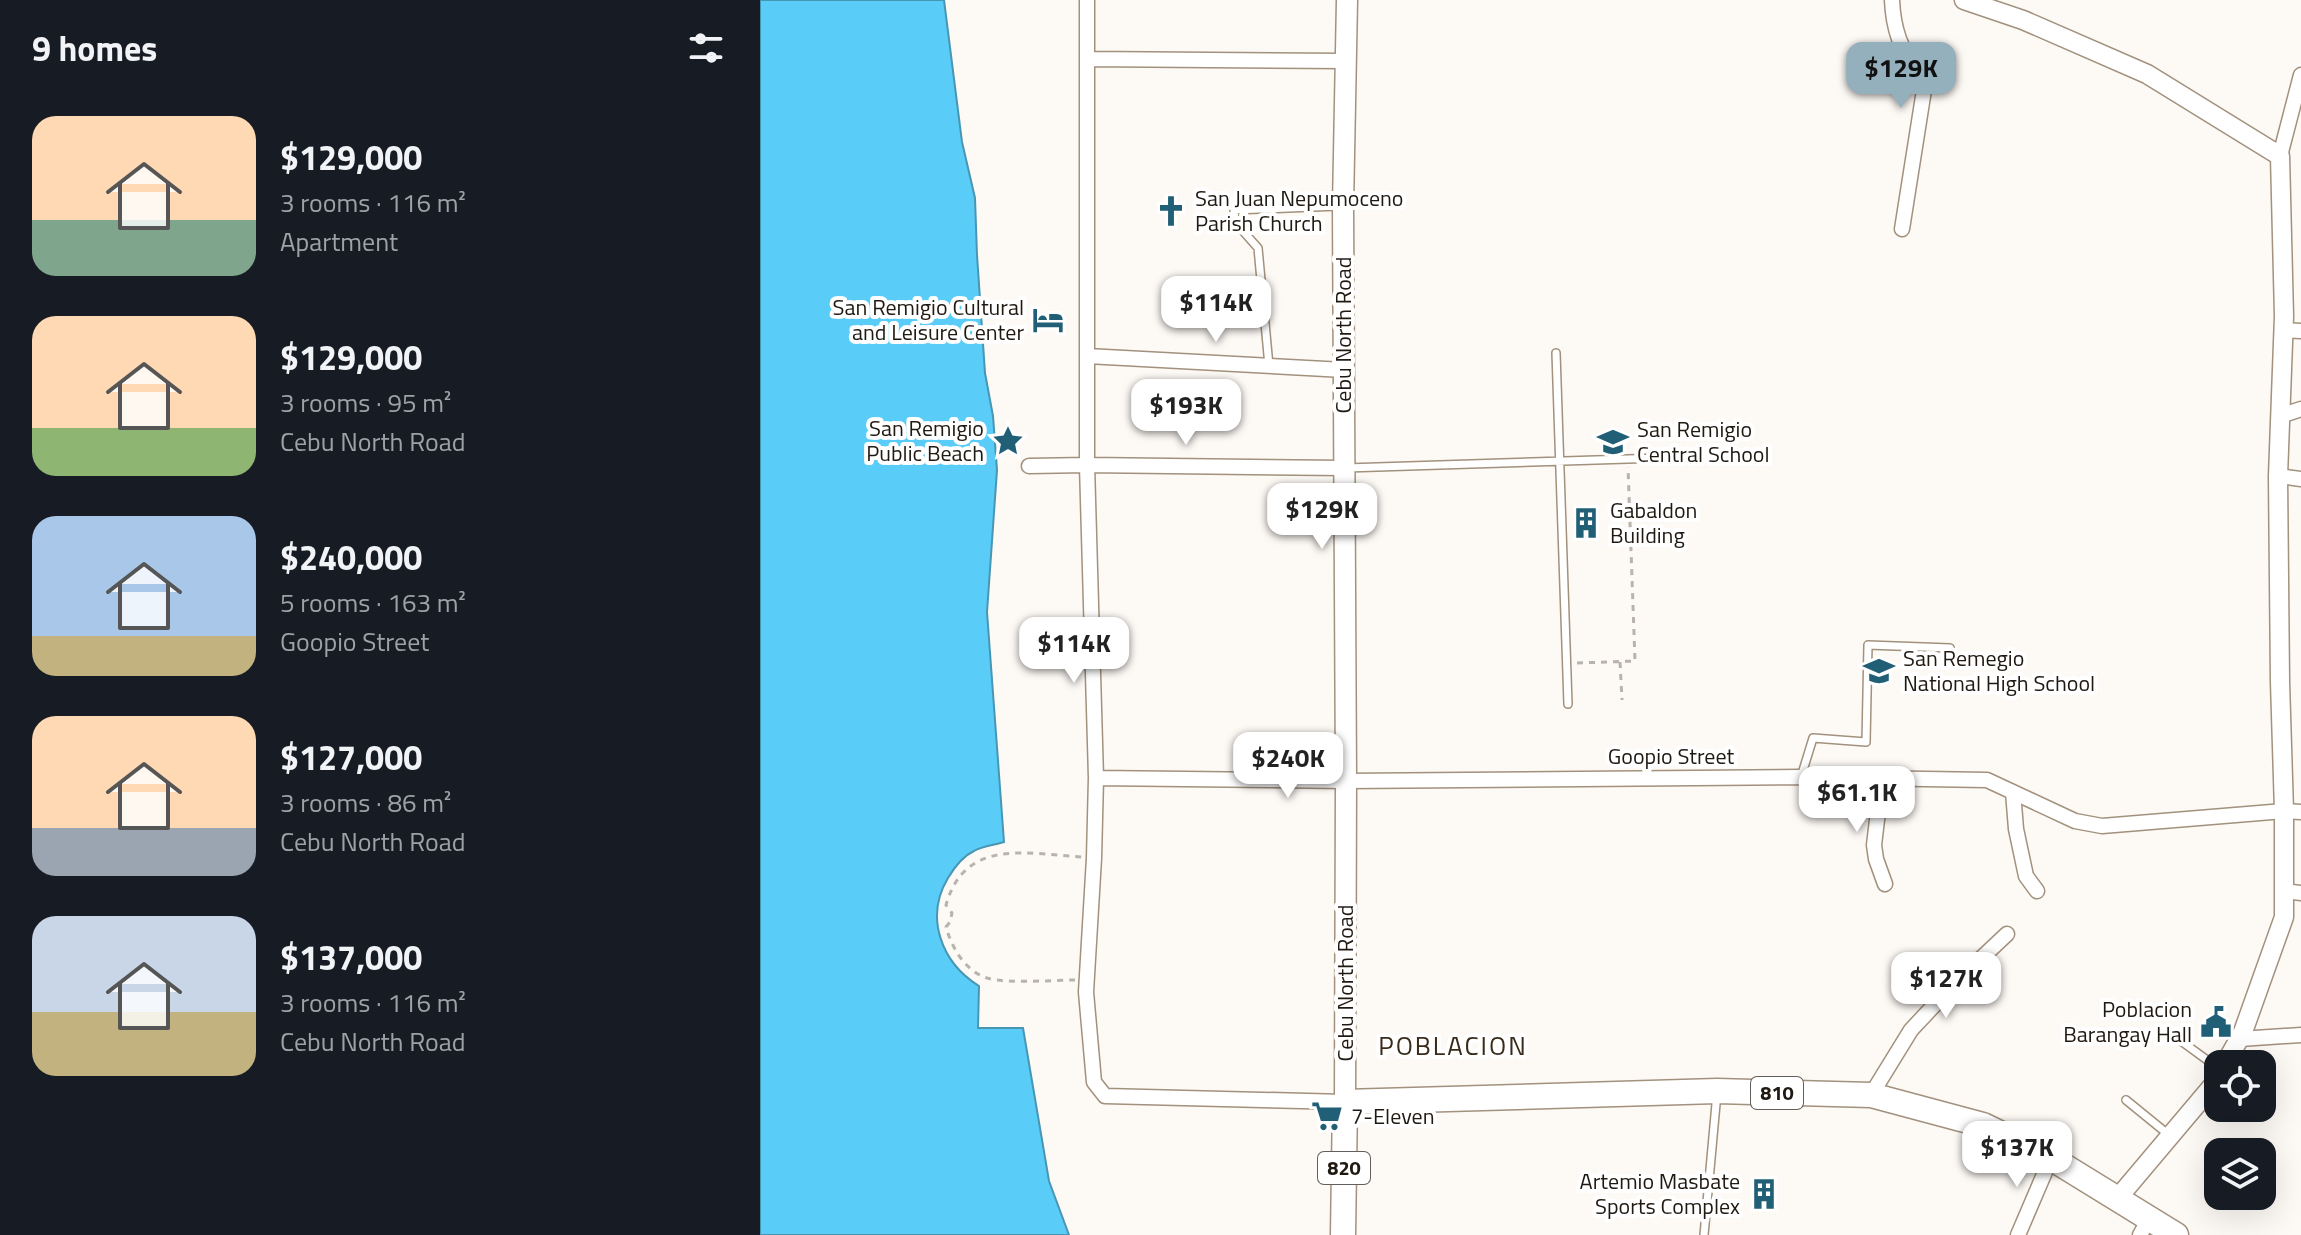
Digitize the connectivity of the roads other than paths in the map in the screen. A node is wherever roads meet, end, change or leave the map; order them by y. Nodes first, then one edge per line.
1 (1087, 0) edge
2 (1347, 0) edge
3 (1892, 0) edge
4 (1964, 0) edge
5 (1087, 59) junction
6 (1346, 61) junction
7 (2301, 75) edge
8 (2280, 156) junction
9 (1343, 206) junction
10 (1902, 229) dead end
11 (2292, 330) edge
12 (1556, 353) dead end
13 (1087, 356) junction
14 (1269, 366) junction
15 (1344, 370) junction
16 (2301, 409) edge
17 (2280, 416) junction
18 (1660, 458) dead end
19 (1559, 461) junction
20 (1087, 465) junction
21 (1029, 466) dead end
22 (1344, 468) junction
23 (2278, 476) junction
24 (2301, 479) edge
25 (1950, 648) dead end
26 (1568, 704) dead end
27 (1801, 777) junction
28 (1096, 778) junction
29 (1882, 778) junction
30 (1346, 781) junction
31 (2013, 792) junction
32 (2293, 811) edge
33 (1885, 884) dead end
34 (2037, 891) dead end
35 (2292, 892) edge
36 (2007, 934) dead end
37 (2301, 1035) edge
38 (2240, 1039) junction
39 (2181, 1041) dead end
40 (2233, 1050) edge
41 (2204, 1058) edge
42 (1717, 1091) junction
43 (2204, 1094) edge
44 (1871, 1095) junction
45 (2126, 1100) dead end
46 (1345, 1102) junction
47 (2170, 1136) junction
48 (2051, 1158) junction
49 (2117, 1199) junction
50 (2144, 1227) edge
51 (1343, 1235) edge
52 (1704, 1235) edge
53 (2018, 1235) edge
54 (2176, 1235) edge

1 - 5 street
2 - 6 main road, Cebu North Road
3 - 10 street
4 - 8 street
5 - 6 street
5 - 13 street
6 - 9 main road, Cebu North Road
7 - 8 street
8 - 11 street
9 - 14 lane
9 - 15 main road, Cebu North Road
11 - 17 street
12 - 19 lane
13 - 14 street
13 - 20 street
14 - 15 street
15 - 22 main road, Cebu North Road
16 - 17 street
17 - 23 street
18 - 19 lane
19 - 22 lane
19 - 26 lane
20 - 21 street
20 - 22 street
20 - 28 street
22 - 30 main road, Cebu North Road
23 - 24 street
23 - 32 street
25 - 27 lane
27 - 29 street, Goopio Street
27 - 30 street, Goopio Street
28 - 30 street, Goopio Street
28 - 46 street
29 - 31 street, Goopio Street
29 - 33 street
30 - 46 main road, Cebu North Road
31 - 32 street, Goopio Street
31 - 34 street
32 - 35 street
35 - 38 street
36 - 44 street
37 - 38 street
38 - 40 street
39 - 41 lane
42 - 44 highway, 810
42 - 46 highway, 810
42 - 52 lane
43 - 47 street
44 - 48 highway, 810
45 - 47 lane
46 - 51 highway, 820
47 - 49 street
48 - 49 highway, 810
48 - 53 street
49 - 50 highway, 810
50 - 54 highway, 810

